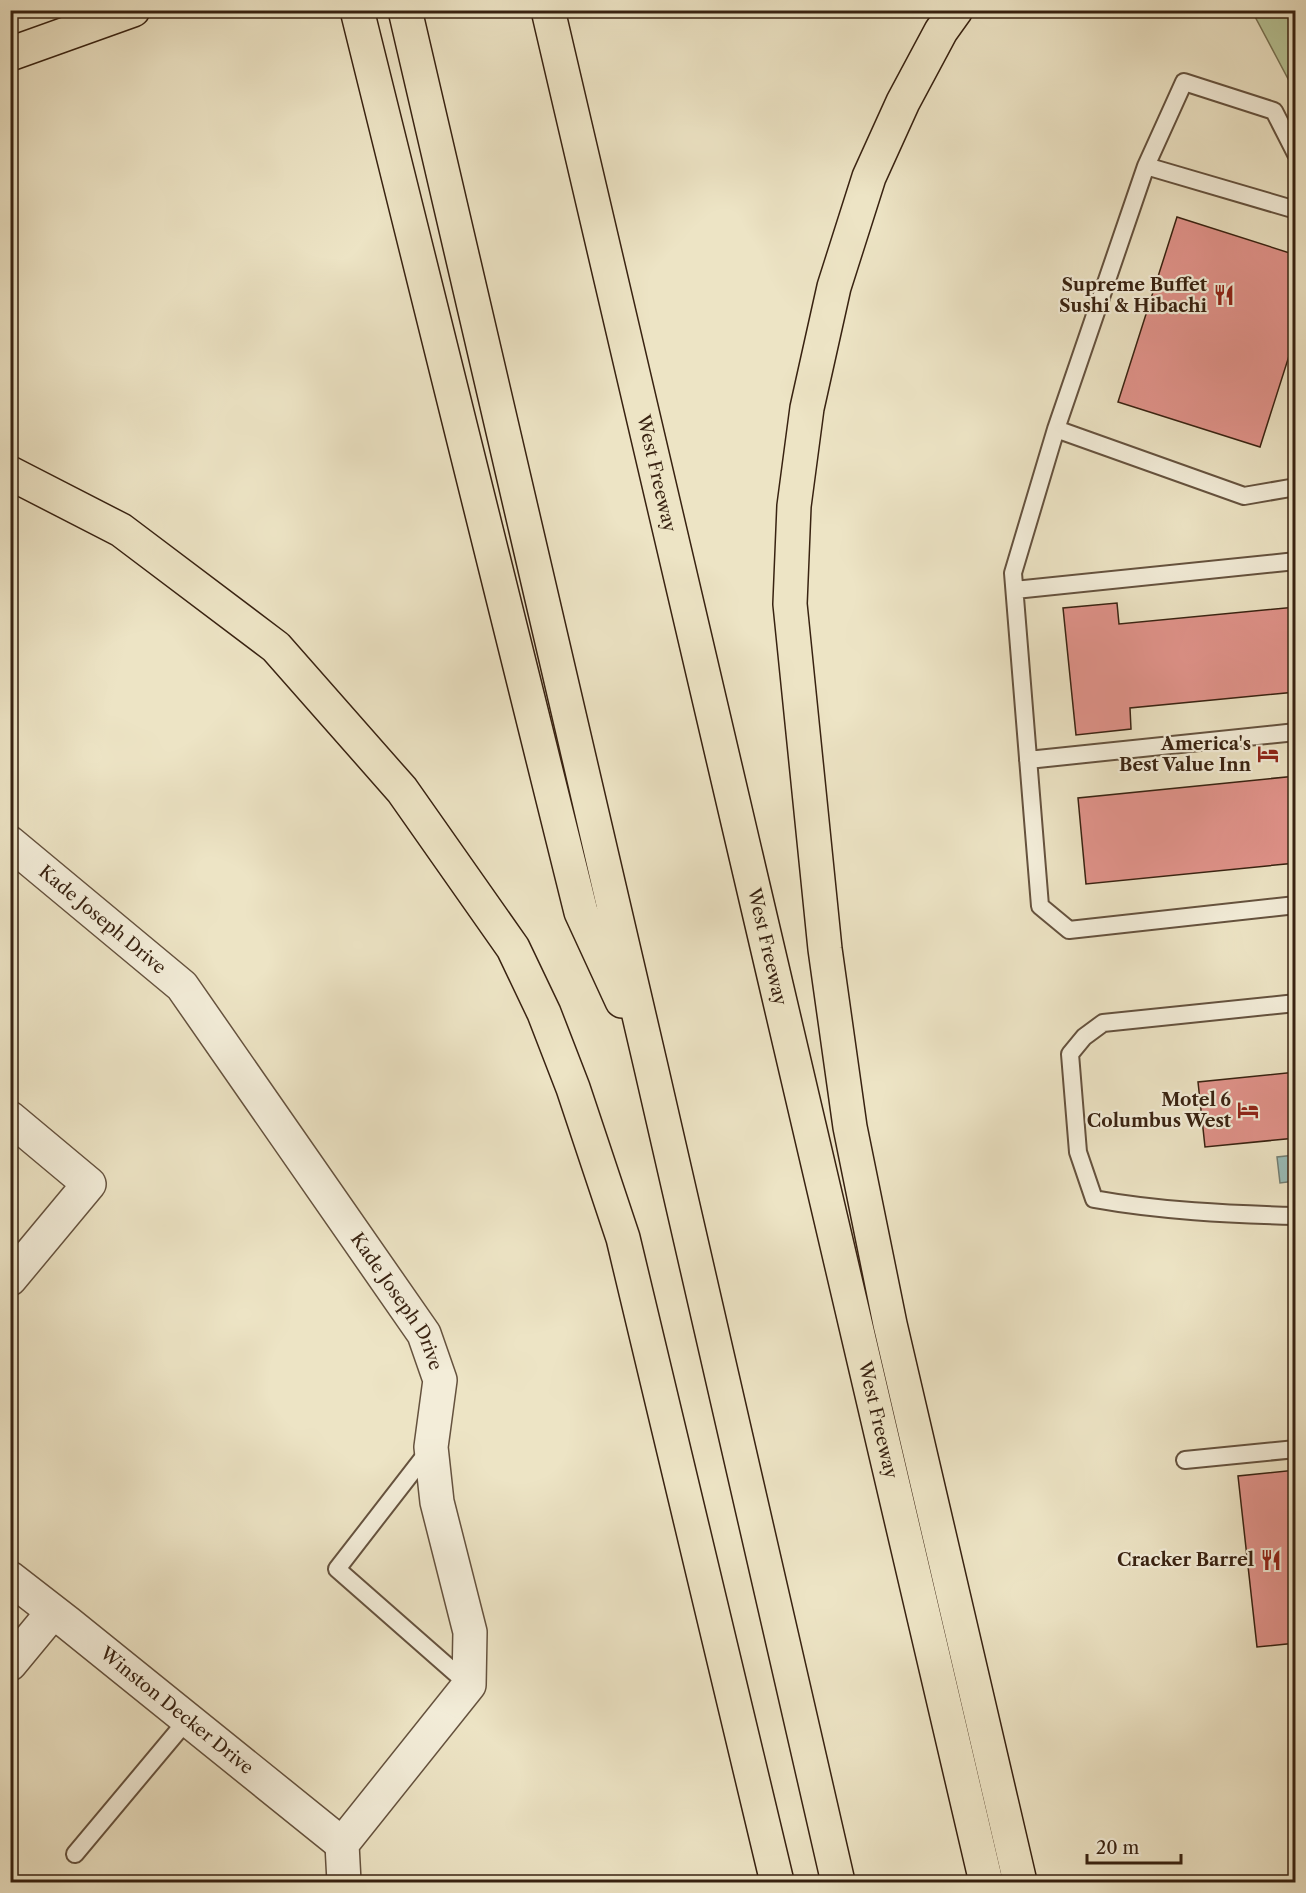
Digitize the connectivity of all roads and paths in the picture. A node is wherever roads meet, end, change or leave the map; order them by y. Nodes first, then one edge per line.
1 (133, 10) edge
2 (357, 10) edge
3 (405, 10) edge
4 (548, 10) edge
5 (560, 10) edge
6 (956, 10) edge
7 (10, 54) edge
8 (577, 136) junction
9 (1296, 154) edge
10 (1146, 166) junction
11 (1296, 210) edge
12 (1056, 429) junction
13 (10, 473) edge
14 (1296, 487) edge
15 (1296, 561) edge
16 (1015, 590) junction
17 (1296, 732) edge
18 (1028, 760) junction
19 (10, 843) edge
20 (1296, 905) edge
21 (1296, 1003) edge
22 (651, 1067) junction
23 (12, 1123) edge
24 (1296, 1216) edge
25 (10, 1279) edge
26 (431, 1447) junction
27 (1296, 1449) edge
28 (1185, 1460) dead end
29 (10, 1578) edge
30 (53, 1612) junction
31 (10, 1664) edge
32 (470, 1686) junction
33 (188, 1719) junction
34 (342, 1844) junction
35 (75, 1854) dead end
36 (344, 1882) edge
37 (777, 1882) edge
38 (838, 1882) edge
39 (986, 1882) edge
40 (1020, 1882) edge

1 - 7 main road
2 - 22 main road
3 - 22 main road
4 - 8 main road, West Freeway
5 - 8 main road
6 - 40 main road
8 - 39 main road, West Freeway
9 - 10 lane
10 - 11 lane
10 - 12 lane
12 - 14 lane
12 - 16 lane
13 - 37 main road
15 - 16 lane
16 - 18 lane
17 - 18 lane
18 - 20 lane
19 - 26 street, Kade Joseph Drive
21 - 24 lane
22 - 38 main road
23 - 25 street
26 - 32 street, Kade Joseph Drive
26 - 32 lane
27 - 28 lane
29 - 30 street, Winston Decker Drive
30 - 31 street
30 - 33 street, Winston Decker Drive
32 - 34 street
33 - 34 street, Winston Decker Drive
33 - 35 lane
34 - 36 street

